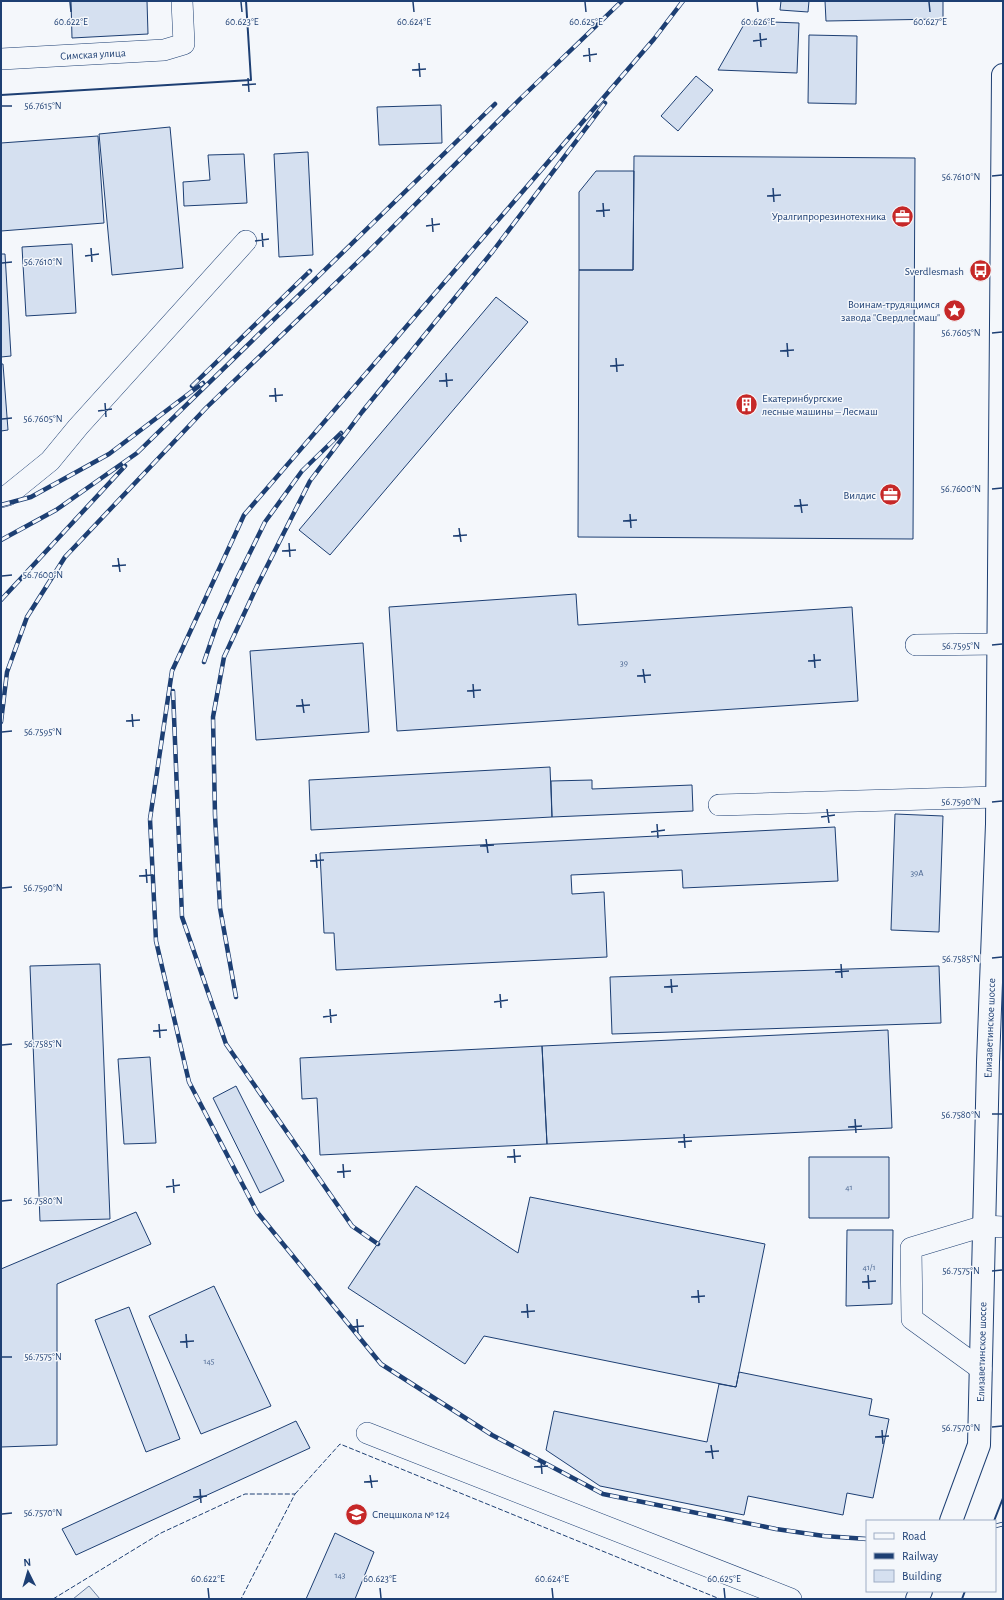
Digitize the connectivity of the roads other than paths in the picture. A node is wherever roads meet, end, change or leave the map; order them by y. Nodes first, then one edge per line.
1 (182, 1) edge
2 (1, 59) edge
3 (1003, 74) edge
4 (246, 241) dead end
5 (1, 497) edge
6 (998, 644) junction
7 (916, 645) dead end
8 (997, 797) junction
9 (719, 805) dead end
10 (1000, 825) edge
11 (993, 1226) edge
12 (981, 1369) junction
13 (367, 1433) dead end
14 (951, 1520) edge
15 (791, 1599) edge

1 - 2 street, Симская улица
3 - 6 main road, Елизаветинское шоссе
4 - 5 street
6 - 7 street
6 - 8 main road, Елизаветинское шоссе
8 - 9 street
8 - 10 main road, Елизаветинское шоссе
10 - 11 main road, Елизаветинское шоссе
11 - 12 main road, Елизаветинское шоссе
11 - 12 street
12 - 14 main road, Елизаветинское шоссе
13 - 15 street

